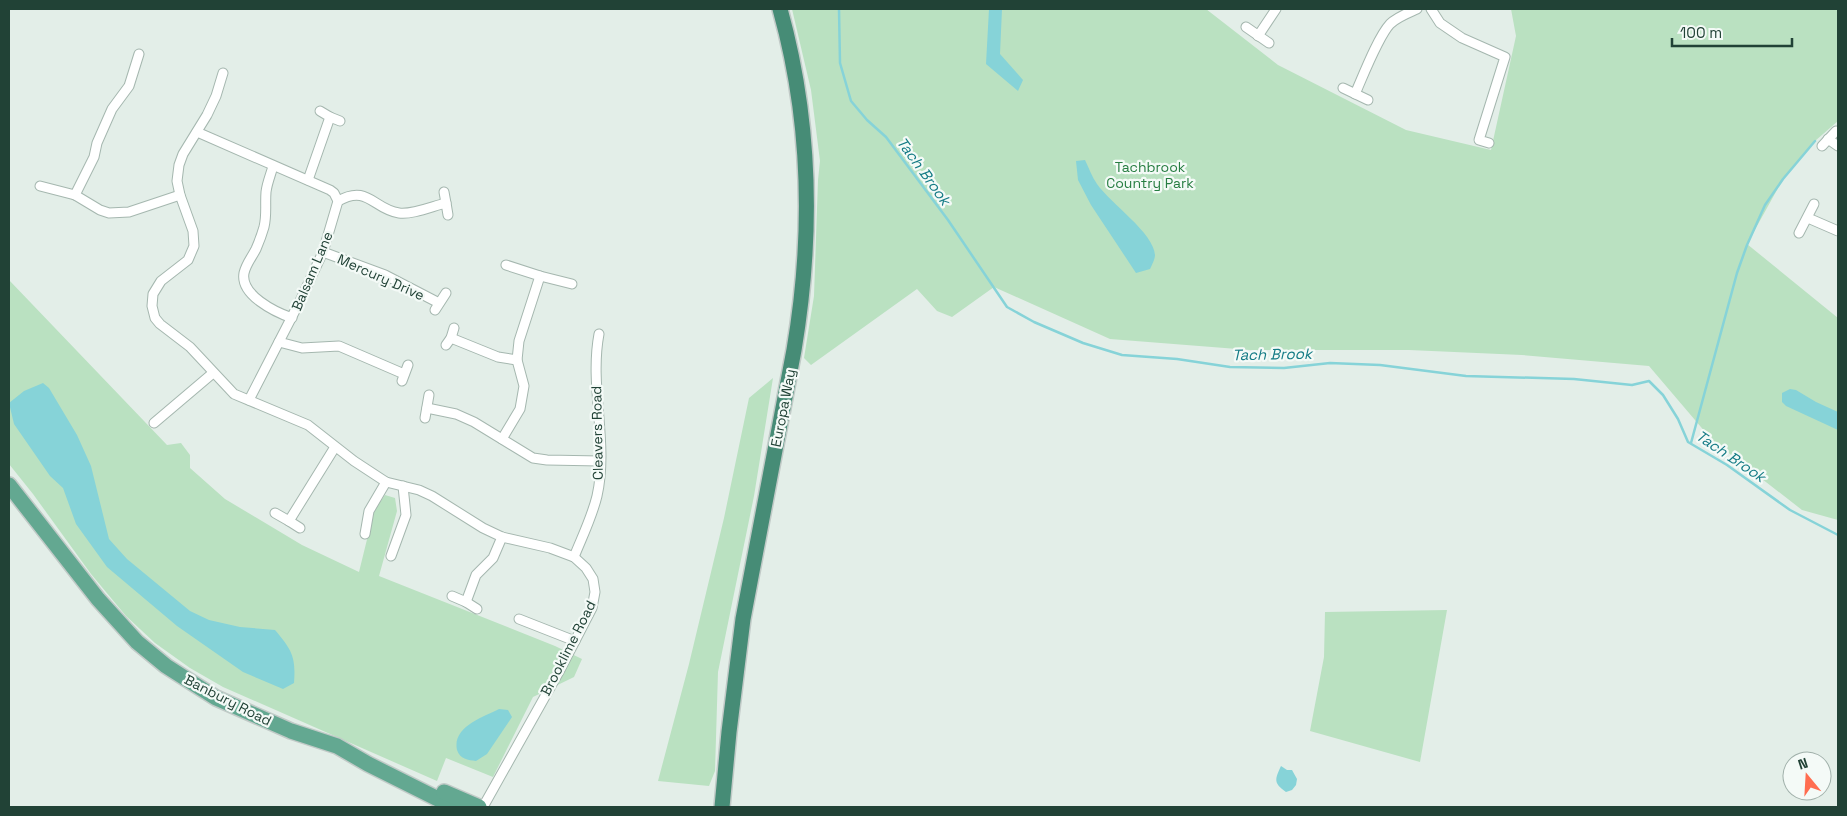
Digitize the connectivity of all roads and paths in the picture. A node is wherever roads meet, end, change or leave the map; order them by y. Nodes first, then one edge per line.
1 (780, 9) edge
2 (1276, 9) edge
3 (1418, 9) edge
4 (1431, 9) edge
5 (1246, 27) dead end
6 (1258, 36) junction
7 (1269, 43) dead end
8 (139, 54) dead end
9 (223, 73) dead end
10 (1343, 88) dead end
11 (1355, 94) junction
12 (1368, 100) dead end
13 (320, 111) dead end
14 (330, 117) junction
15 (340, 121) dead end
16 (1836, 131) dead end
17 (197, 132) junction
18 (1489, 143) dead end
19 (1838, 146) edge
20 (273, 166) junction
21 (308, 180) junction
22 (40, 186) dead end
23 (444, 192) dead end
24 (75, 195) junction
25 (180, 195) junction
26 (338, 201) junction
27 (446, 203) junction
28 (1814, 204) dead end
29 (448, 215) dead end
30 (1808, 218) junction
31 (1838, 231) edge
32 (1799, 233) dead end
33 (323, 252) junction
34 (506, 265) dead end
35 (540, 276) junction
36 (572, 284) dead end
37 (446, 293) dead end
38 (292, 318) junction
39 (454, 328) dead end
40 (599, 334) dead end
41 (279, 342) junction
42 (517, 360) junction
43 (213, 373) junction
44 (405, 373) dead end
45 (429, 395) dead end
46 (250, 400) junction
47 (427, 408) junction
48 (425, 418) dead end
49 (154, 423) dead end
50 (502, 439) junction
51 (335, 446) junction
52 (600, 461) junction
53 (386, 482) junction
54 (9, 485) edge
55 (403, 486) junction
56 (275, 512) dead end
57 (289, 520) junction
58 (300, 528) dead end
59 (365, 534) dead end
60 (502, 537) junction
61 (391, 556) dead end
62 (574, 557) junction
63 (452, 596) dead end
64 (466, 602) junction
65 (477, 610) dead end
66 (519, 619) dead end
67 (575, 641) junction
68 (337, 746) junction
69 (454, 807) edge
70 (481, 807) edge
71 (722, 807) edge

1 - 71 highway, Europa Way
2 - 6 street
3 - 11 street
4 - 18 street
5 - 6 street
6 - 7 street
8 - 24 street
9 - 17 street, Brooklime Road
10 - 11 street
11 - 12 street
13 - 14 street
14 - 15 street
14 - 21 street
16 - 19 street
17 - 20 street
17 - 25 street, Brooklime Road
20 - 21 street
20 - 38 street
21 - 26 street
22 - 24 street
23 - 27 street
24 - 25 street
25 - 43 street, Brooklime Road
26 - 27 street
26 - 33 street, Balsam Lane
27 - 29 street
28 - 30 street
30 - 31 street
30 - 32 street
33 - 37 street, Mercury Drive
33 - 38 street, Balsam Lane
34 - 35 street
35 - 36 street
35 - 42 street
38 - 41 street, Balsam Lane
39 - 42 street
40 - 52 street, Cleavers Road
41 - 44 street
41 - 46 street, Balsam Lane
42 - 50 street
43 - 46 street, Brooklime Road
43 - 49 street
45 - 47 street
46 - 51 street, Brooklime Road
47 - 48 street
47 - 50 street
50 - 52 street
51 - 53 street, Brooklime Road
51 - 57 street
52 - 62 street, Cleavers Road
53 - 55 street, Brooklime Road
53 - 59 street
54 - 68 main road, Banbury Road
55 - 60 street, Brooklime Road
55 - 61 street
56 - 57 street
57 - 58 street
60 - 62 street, Brooklime Road
60 - 64 street
62 - 67 street, Brooklime Road
63 - 64 street
64 - 65 street
66 - 67 street
67 - 70 street, Brooklime Road
68 - 69 main road, Banbury Road
68 - 70 main road

